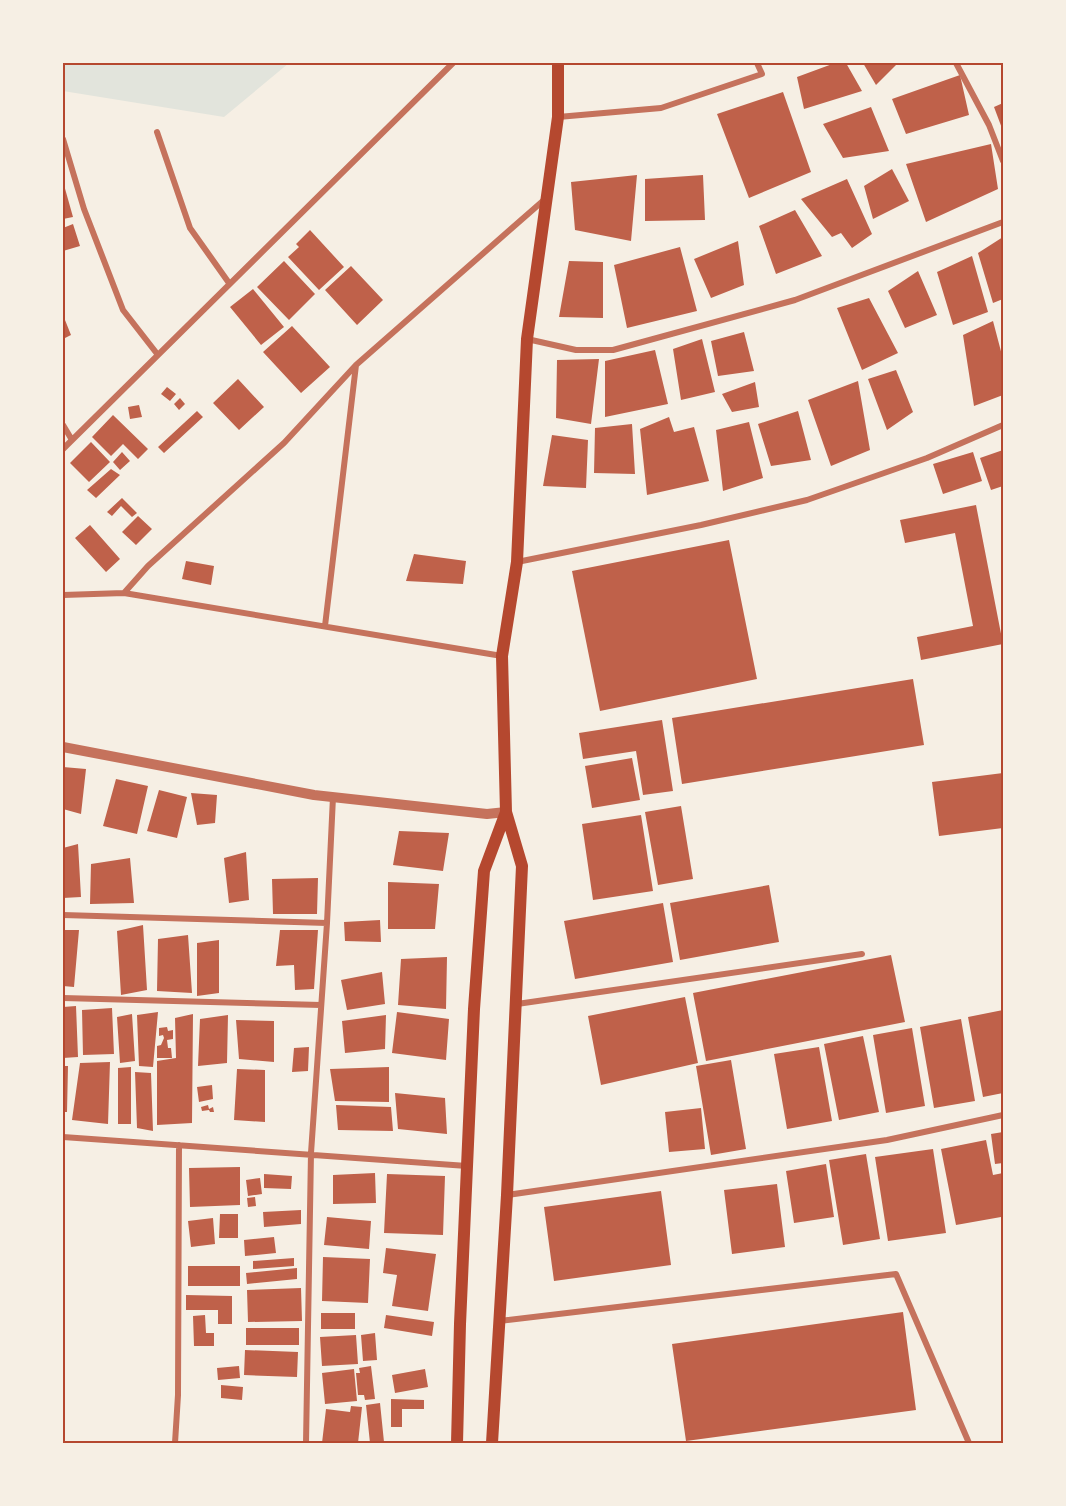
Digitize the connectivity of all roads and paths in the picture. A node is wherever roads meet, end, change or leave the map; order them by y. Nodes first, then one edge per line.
1 (453, 63) edge
2 (558, 63) edge
3 (757, 63) edge
4 (956, 63) edge
5 (558, 117) junction
6 (157, 132) dead end
7 (63, 139) edge
8 (1003, 161) edge
9 (548, 197) junction
10 (1003, 222) edge
11 (229, 283) junction
12 (528, 339) junction
13 (158, 355) junction
14 (356, 365) junction
15 (63, 425) edge
16 (1003, 426) edge
17 (72, 440) junction
18 (63, 449) edge
19 (517, 562) junction
20 (124, 593) junction
21 (63, 595) edge
22 (325, 626) junction
23 (502, 656) junction
24 (63, 747) edge
25 (333, 797) junction
26 (506, 812) junction
27 (63, 915) edge
28 (327, 923) junction
29 (862, 954) dead end
30 (63, 998) edge
31 (517, 1004) junction
32 (321, 1005) junction
33 (1003, 1115) edge
34 (63, 1137) edge
35 (179, 1145) junction
36 (311, 1153) junction
37 (467, 1166) junction
38 (507, 1195) junction
39 (499, 1321) junction
40 (175, 1443) edge
41 (306, 1443) edge
42 (458, 1443) edge
43 (492, 1443) edge
44 (969, 1443) edge

1 - 11 street
2 - 5 main road
3 - 5 street
4 - 8 street
5 - 9 main road
6 - 11 street
7 - 13 street
9 - 12 main road
9 - 14 street
10 - 12 street
11 - 13 street
12 - 19 main road
13 - 17 street
14 - 20 street
14 - 22 street
15 - 17 street
16 - 19 street
17 - 18 street
19 - 23 main road
20 - 21 street
20 - 22 street
22 - 23 street
23 - 26 main road
24 - 25 street
25 - 26 street
25 - 28 street
26 - 31 main road
26 - 37 main road
27 - 28 street
28 - 32 street
29 - 31 street
30 - 32 street
31 - 38 main road
32 - 36 street
33 - 38 street
34 - 35 street
35 - 36 street
35 - 40 street
36 - 37 street
36 - 41 street
37 - 42 main road
38 - 39 main road
39 - 43 main road
39 - 44 street

